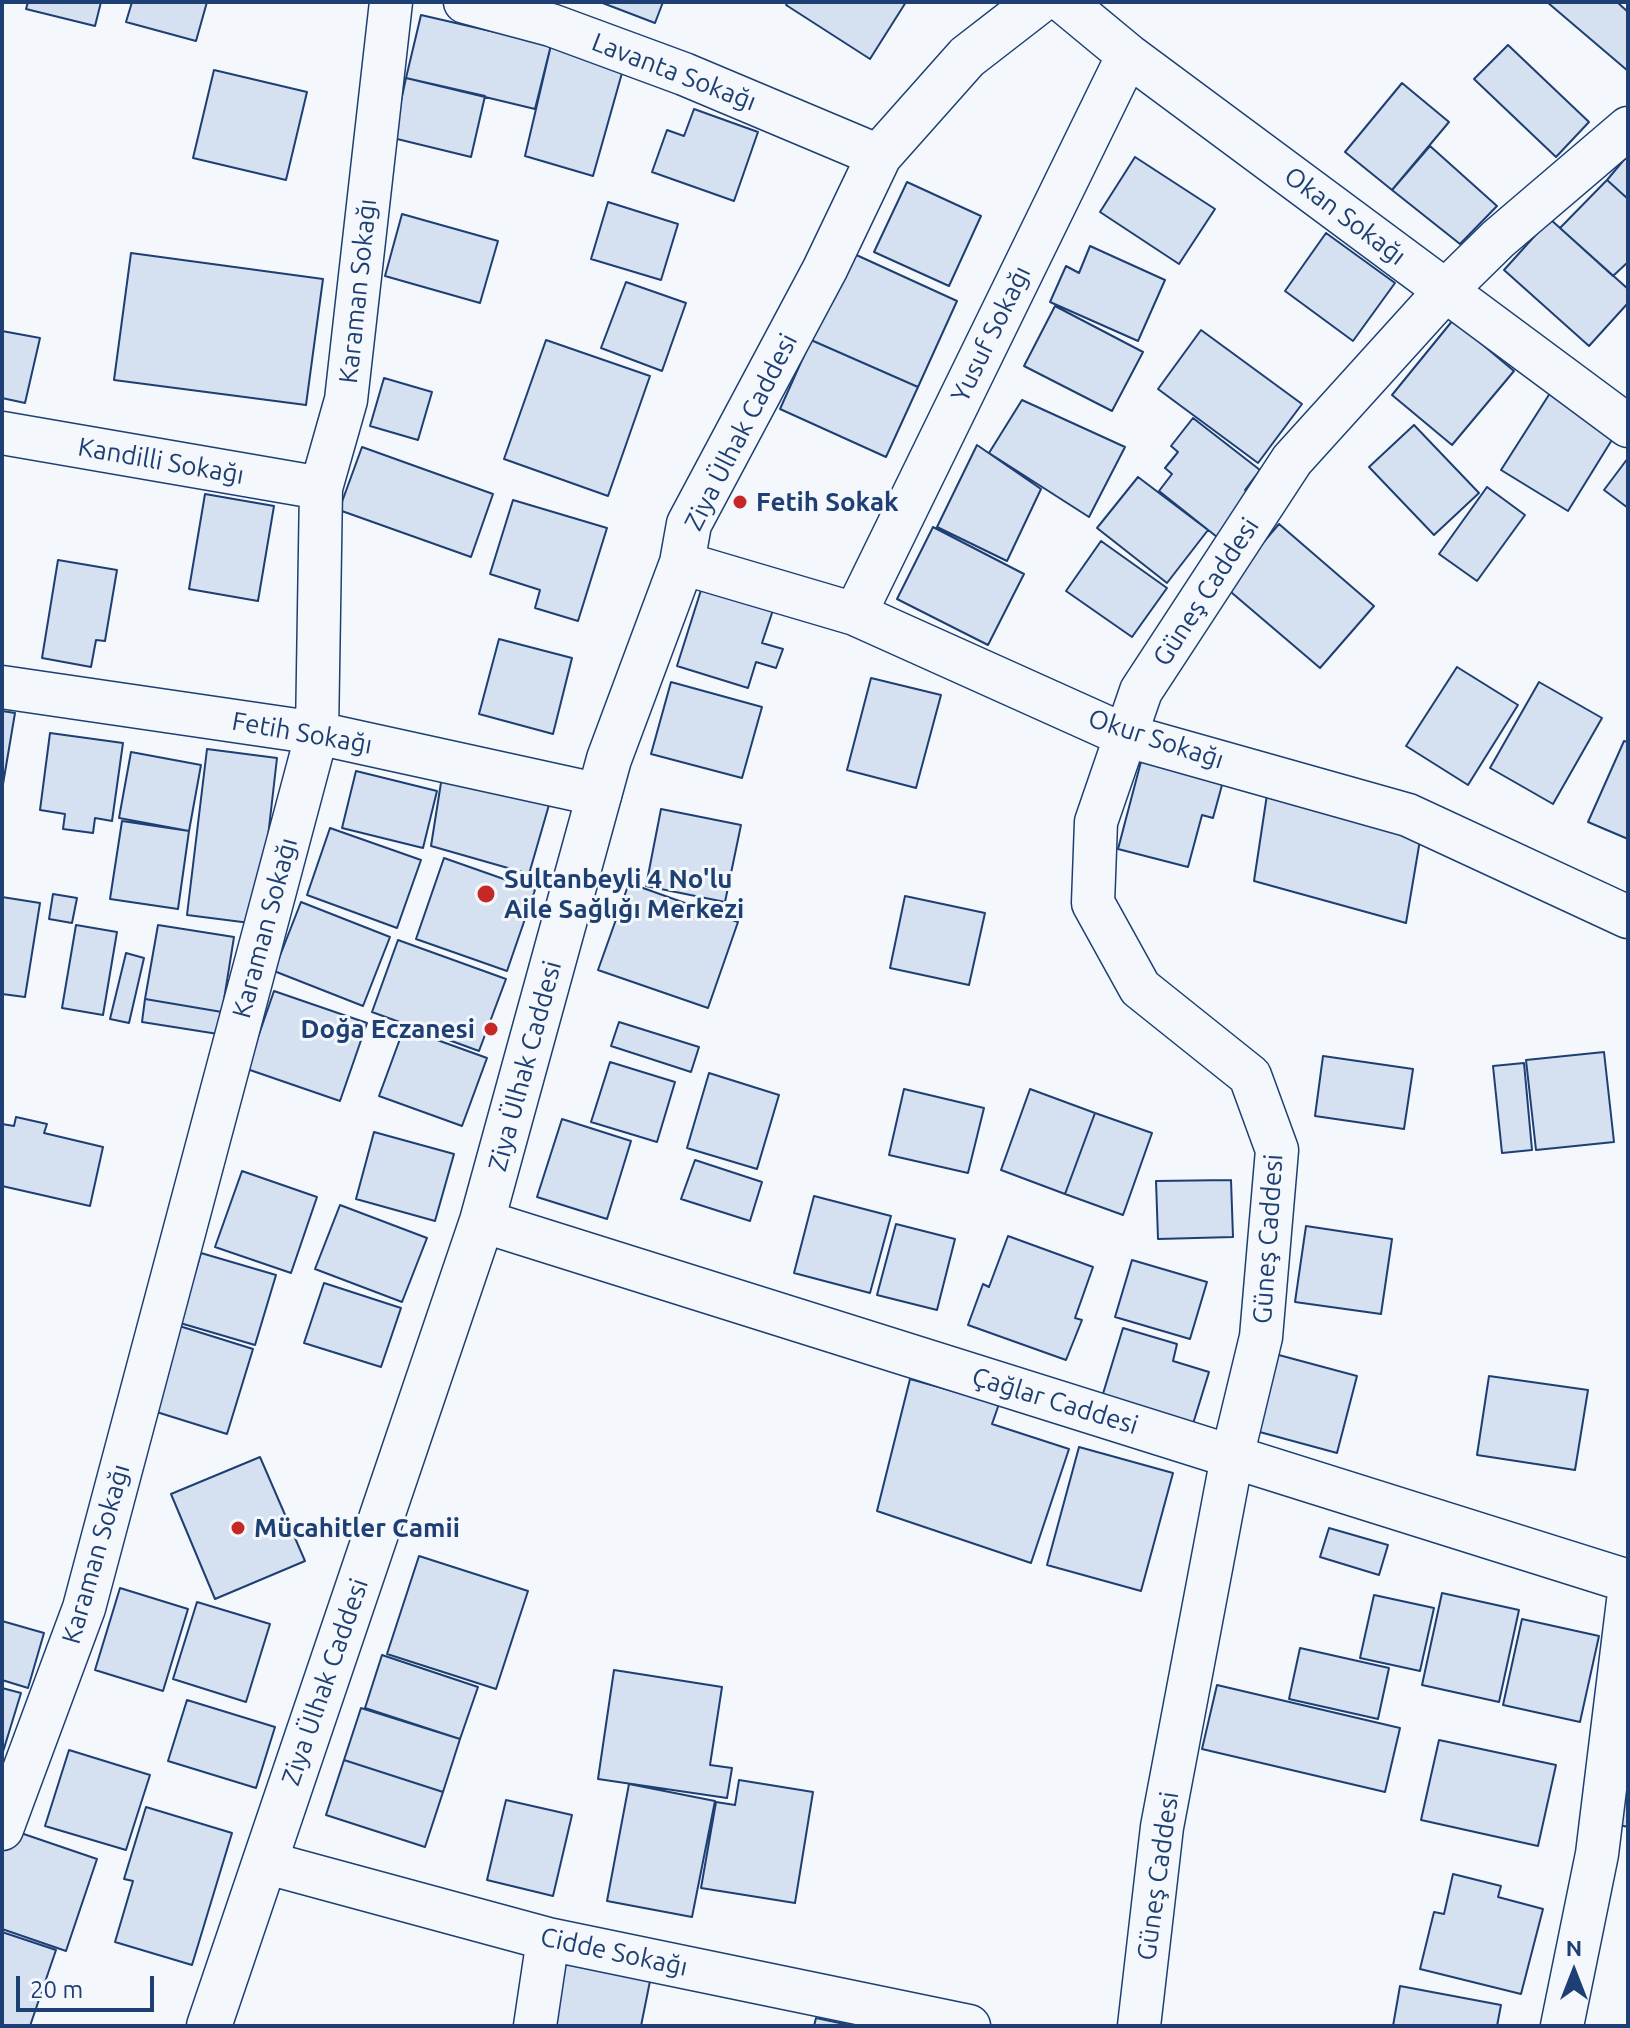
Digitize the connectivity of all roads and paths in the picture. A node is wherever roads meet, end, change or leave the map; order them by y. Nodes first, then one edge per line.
1 (391, 2) edge
2 (465, 2) edge
3 (1038, 2) edge
4 (1064, 2) edge
5 (1128, 55) junction
6 (1628, 128) edge
7 (879, 156) junction
8 (1445, 291) junction
9 (1628, 426) edge
10 (2, 433) edge
11 (321, 488) junction
12 (682, 563) junction
13 (855, 614) junction
14 (2, 687) edge
15 (317, 733) junction
16 (1124, 735) junction
17 (600, 795) junction
18 (1628, 917) edge
19 (482, 1221) junction
20 (1232, 1457) junction
21 (1628, 1581) edge
22 (1628, 1601) edge
23 (2, 1829) edge
24 (1612, 1857) edge
25 (264, 1862) junction
26 (548, 1939) junction
27 (209, 2026) edge
28 (535, 2026) edge
29 (969, 2026) edge
30 (1139, 2026) edge
31 (1562, 2026) edge

1 - 11 street, Karaman Sokağı
2 - 7 street, Lavanta Sokağı
3 - 7 street, Ziya Ülhak Caddesi
4 - 5 street, Okan Sokağı
5 - 8 street, Okan Sokağı
5 - 13 street, Yusuf Sokağı
6 - 8 street, Güneş Caddesi
7 - 12 street, Ziya Ülhak Caddesi
8 - 9 street, Okan Sokağı
8 - 16 street, Güneş Caddesi
10 - 11 street, Kandilli Sokağı
11 - 15 street, Karaman Sokağı
12 - 13 street, Okur Sokağı
12 - 17 street, Ziya Ülhak Caddesi
13 - 16 street, Okur Sokağı
14 - 15 street, Fetih Sokağı
15 - 17 street, Fetih Sokağı
15 - 23 street, Karaman Sokağı
16 - 18 street, Okur Sokağı
16 - 20 street, Güneş Caddesi
17 - 19 street, Ziya Ülhak Caddesi
19 - 20 street, Çağlar Caddesi
19 - 25 street, Ziya Ülhak Caddesi
20 - 21 street, Çağlar Caddesi
20 - 30 street, Güneş Caddesi
22 - 24 street
24 - 31 street
25 - 26 street, Cidde Sokağı
25 - 27 street, Ziya Ülhak Caddesi
26 - 28 street
26 - 29 street, Cidde Sokağı

